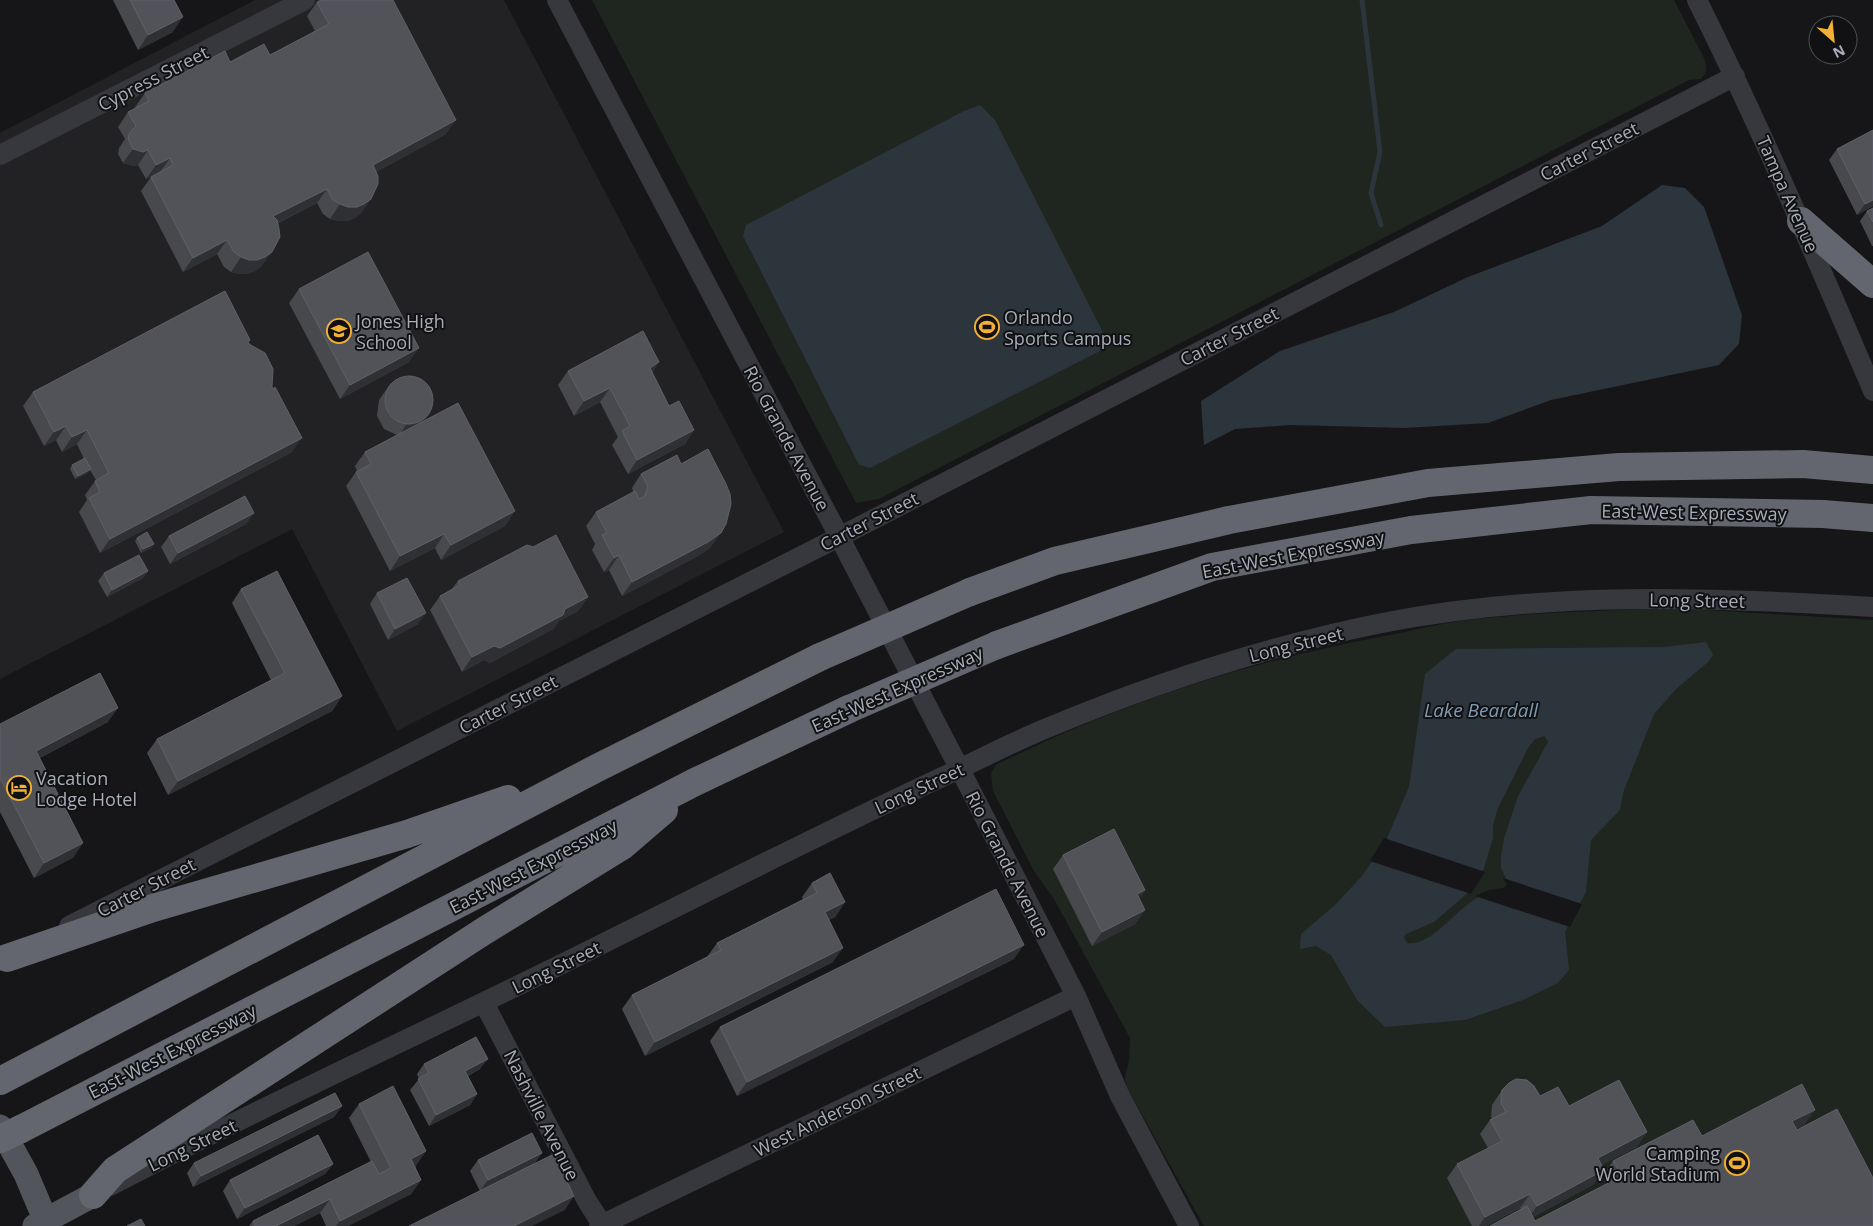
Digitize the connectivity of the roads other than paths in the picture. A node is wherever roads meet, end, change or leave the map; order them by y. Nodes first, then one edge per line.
1 (305, 0) edge
2 (557, 0) edge
3 (1697, 0) edge
4 (1735, 76) junction
5 (0, 155) edge
6 (1801, 222) junction
7 (1873, 284) edge
8 (1873, 391) edge
9 (1873, 470) edge
10 (1873, 518) edge
11 (839, 537) junction
12 (1873, 608) edge
13 (597, 768) junction
14 (960, 769) junction
15 (695, 782) junction
16 (3, 959) edge
17 (1076, 996) junction
18 (484, 1003) junction
19 (0, 1081) edge
20 (7, 1132) edge
21 (93, 1196) junction
22 (43, 1224) edge
23 (601, 1226) edge
24 (1189, 1226) edge

1 - 5 street, Cypress Street
2 - 11 street, Rio Grande Avenue
3 - 4 street, Tampa Avenue
4 - 6 street, Tampa Avenue
4 - 11 street, Carter Street
6 - 7 highway
6 - 8 street, Tampa Avenue
9 - 13 highway, bridge
10 - 15 highway, East-West Expressway, bridge
11 - 14 street, Rio Grande Avenue
11 - 16 street, Carter Street
12 - 14 street, Long Street
13 - 16 highway
13 - 19 highway
14 - 17 street, Rio Grande Avenue
14 - 18 street, Long Street
15 - 20 highway, East-West Expressway
15 - 21 highway
17 - 23 street, West Anderson Street
17 - 24 street, Rio Grande Avenue
18 - 21 street, Long Street
18 - 23 street, Nashville Avenue
20 - 22 main road
21 - 22 main road, Long Street

